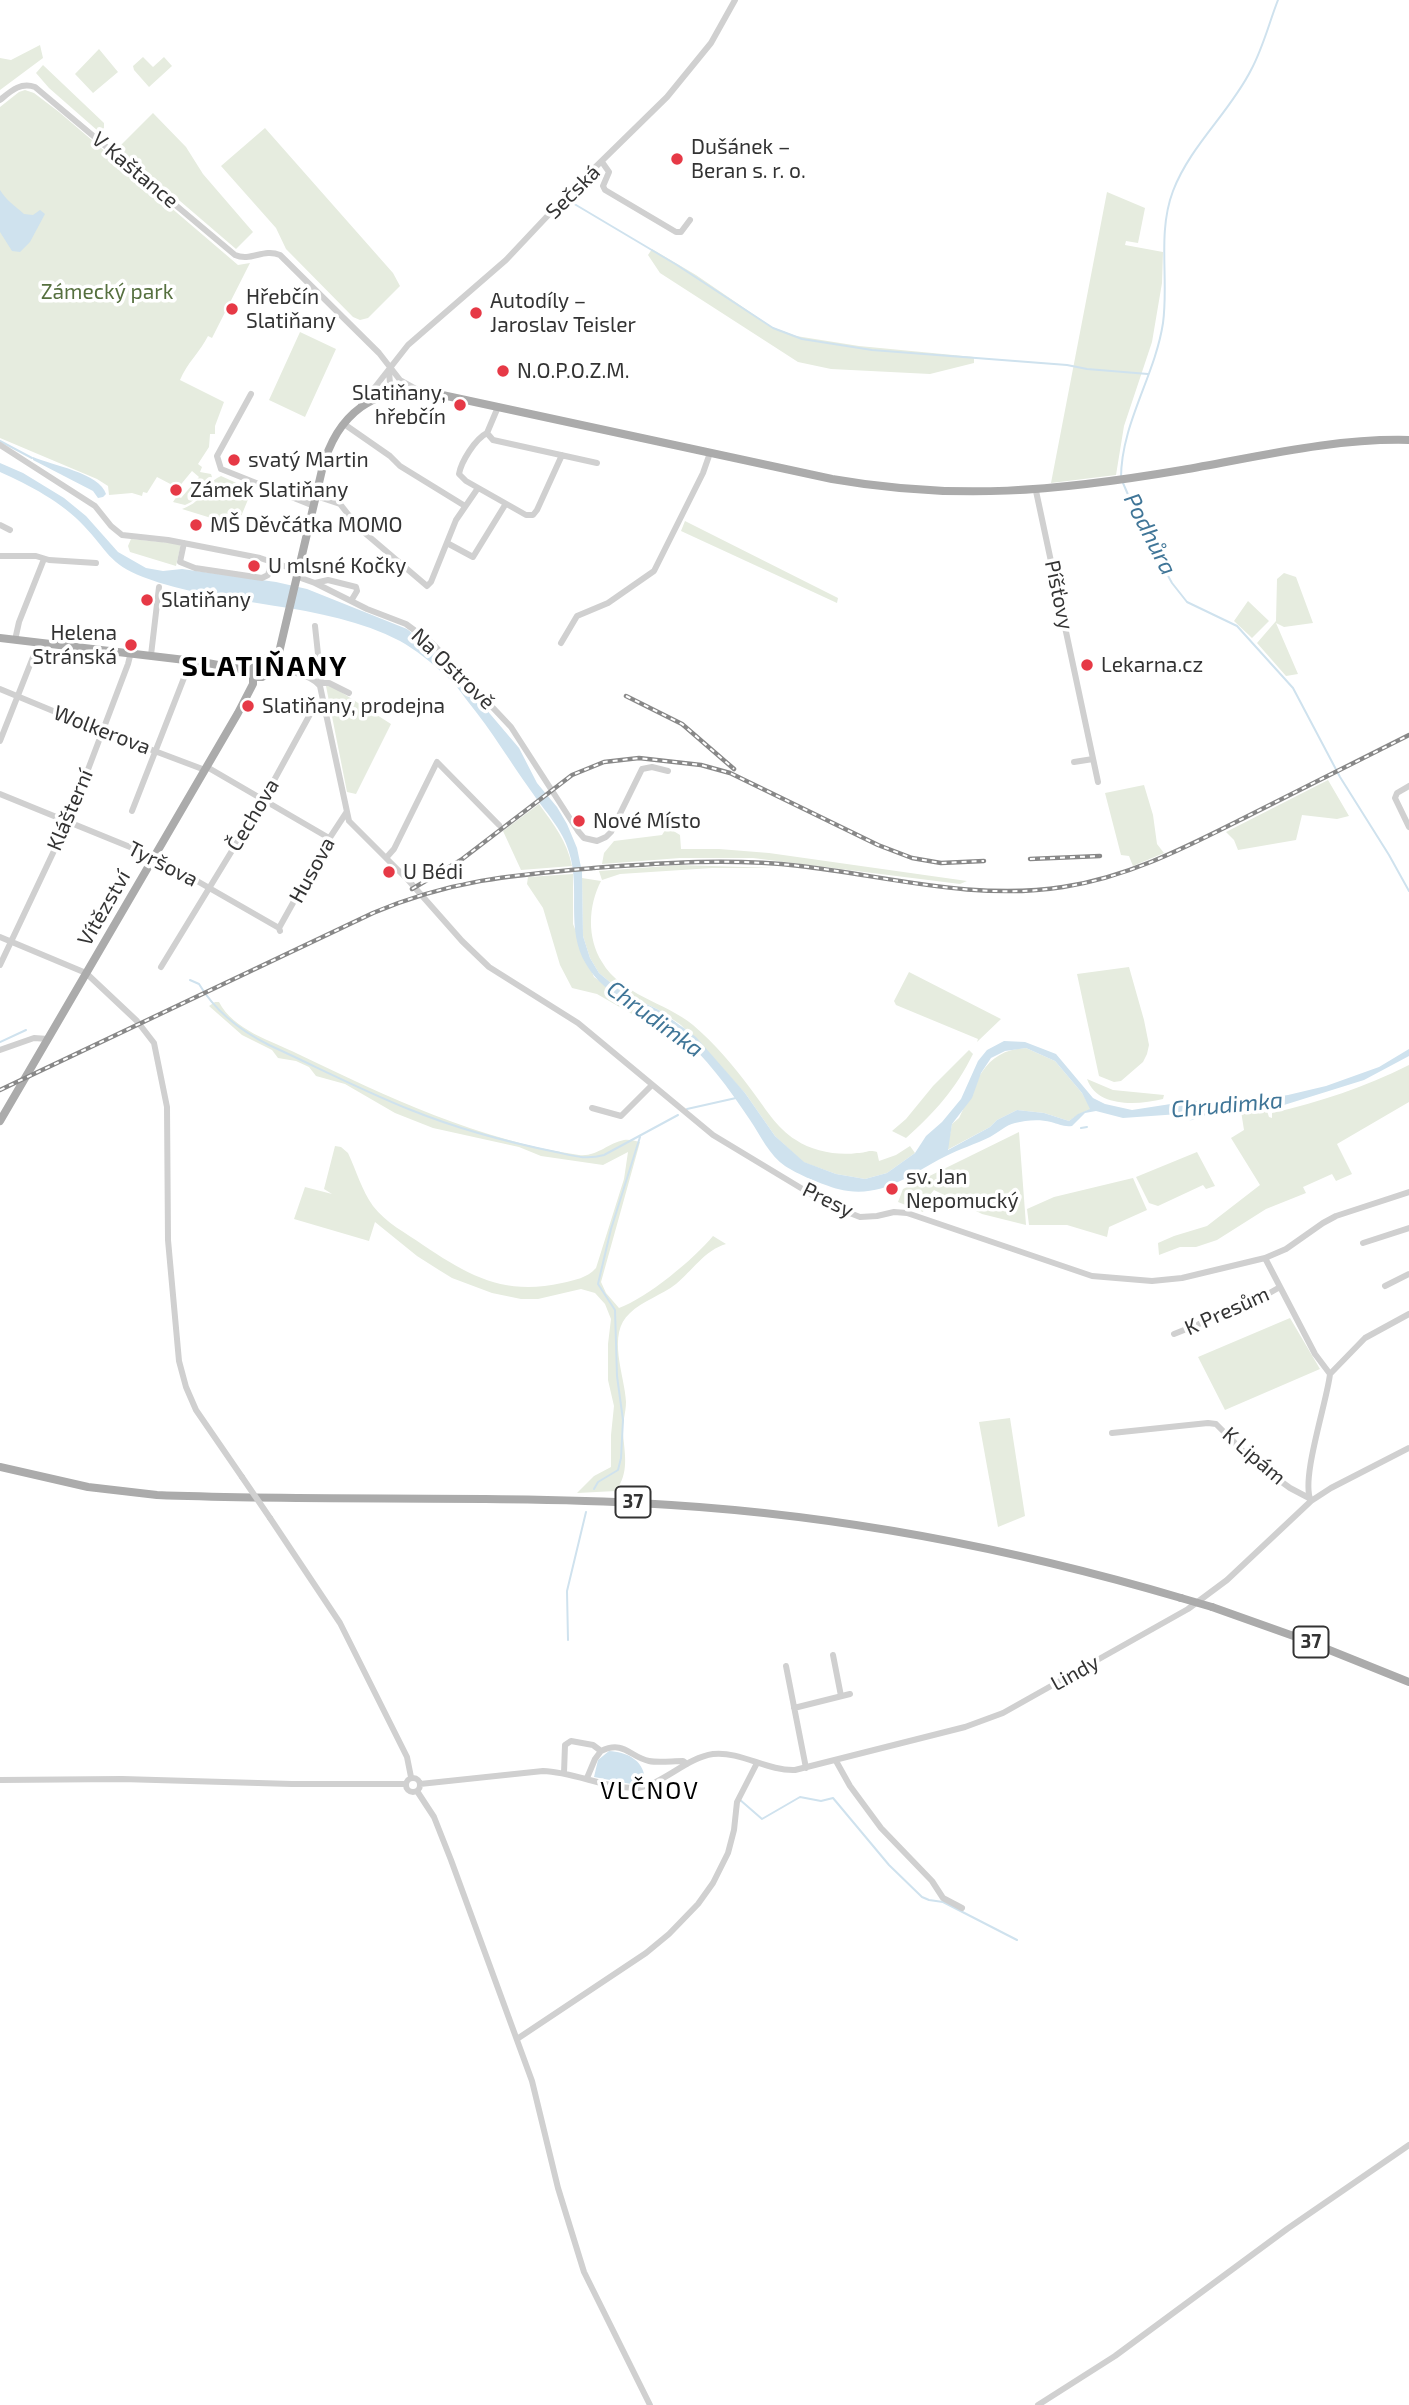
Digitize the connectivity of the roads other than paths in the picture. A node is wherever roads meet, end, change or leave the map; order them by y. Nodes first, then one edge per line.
1 (735, 0) edge
2 (0, 100) edge
3 (602, 162) junction
4 (690, 220) dead end
5 (390, 369) junction
6 (398, 377) junction
7 (426, 392) junction
8 (396, 393) junction
9 (251, 394) dead end
10 (498, 407) junction
11 (347, 421) junction
12 (487, 433) junction
13 (1409, 439) edge
14 (0, 445) edge
15 (710, 453) junction
16 (562, 455) junction
17 (597, 463) dead end
18 (478, 488) junction
19 (1036, 491) junction
20 (316, 496) junction
21 (505, 505) junction
22 (314, 506) junction
23 (465, 506) junction
24 (0, 525) edge
25 (10, 530) dead end
26 (184, 543) junction
27 (447, 543) junction
28 (0, 556) edge
29 (44, 559) junction
30 (272, 561) junction
31 (96, 563) dead end
32 (298, 576) junction
33 (315, 583) junction
34 (159, 587) dead end
35 (351, 601) junction
36 (315, 626) dead end
37 (284, 628) junction
38 (0, 638) edge
39 (15, 640) junction
40 (39, 642) junction
41 (561, 643) dead end
42 (131, 652) junction
43 (151, 655) junction
44 (268, 658) junction
45 (191, 660) junction
46 (277, 662) junction
47 (259, 663) junction
48 (221, 664) junction
49 (267, 674) junction
50 (253, 675) junction
51 (299, 675) junction
52 (320, 682) junction
53 (0, 690) edge
54 (349, 694) dead end
55 (17, 697) junction
56 (324, 701) junction
57 (238, 713) junction
58 (103, 732) junction
59 (0, 741) edge
60 (156, 751) junction
61 (1093, 759) junction
62 (1074, 762) dead end
63 (206, 768) junction
64 (668, 771) dead end
65 (1098, 782) dead end
66 (1409, 786) edge
67 (0, 794) edge
68 (263, 799) junction
69 (132, 811) dead end
70 (346, 813) junction
71 (67, 822) junction
72 (499, 825) dead end
73 (1409, 827) edge
74 (329, 838) junction
75 (155, 856) junction
76 (386, 858) junction
77 (209, 887) junction
78 (280, 929) joint
79 (0, 936) edge
80 (12, 940) junction
81 (0, 965) edge
82 (161, 967) dead end
83 (86, 973) junction
84 (48, 1039) junction
85 (0, 1050) edge
86 (652, 1085) junction
87 (592, 1108) dead end
88 (0, 1121) edge
89 (1409, 1192) edge
90 (1409, 1227) edge
91 (1363, 1243) dead end
92 (1265, 1258) junction
93 (1409, 1274) edge
94 (1385, 1286) dead end
95 (1280, 1287) junction
96 (1409, 1314) edge
97 (1174, 1334) dead end
98 (1330, 1374) junction
99 (1112, 1433) dead end
100 (1409, 1448) edge
101 (0, 1467) edge
102 (1310, 1500) junction
103 (833, 1655) dead end
104 (786, 1666) dead end
105 (1409, 1682) edge
106 (850, 1694) dead end
107 (841, 1696) junction
108 (794, 1708) junction
109 (601, 1751) junction
110 (836, 1760) junction
111 (757, 1763) junction
112 (687, 1765) junction
113 (806, 1768) junction
114 (564, 1773) junction
115 (411, 1777) junction
116 (587, 1778) junction
117 (0, 1780) edge
118 (405, 1784) junction
119 (418, 1787) junction
120 (962, 1908) dead end
121 (517, 2039) junction
122 (1409, 2145) edge
123 (650, 2405) edge
124 (1038, 2405) edge

1 - 3 street, Sečská
2 - 5 street, V Kaštance
3 - 4 street
3 - 5 street, Sečská
5 - 6 street
5 - 8 street
5 - 11 street, Sečská
6 - 7 street
6 - 8 street
7 - 8 main road
7 - 10 main road
8 - 11 main road
9 - 22 street
10 - 12 street
10 - 15 main road
11 - 20 main road
11 - 23 street
12 - 16 street
12 - 18 street
13 - 19 main road
14 - 26 street, Na Ostrově
15 - 19 main road
15 - 41 street
16 - 17 street
16 - 21 street
18 - 21 street
18 - 23 street
19 - 61 street, Píšťovy
20 - 22 main road
20 - 27 street
21 - 27 street
22 - 32 main road
23 - 27 street
24 - 25 street
26 - 30 street, Na Ostrově
26 - 30 street
28 - 29 street
29 - 31 street
29 - 39 street
30 - 32 street, Na Ostrově
32 - 33 street, Na Ostrově
32 - 37 main road
33 - 35 street, Na Ostrově
33 - 35 street, Na Ostrově
34 - 43 street
35 - 64 street, Na Ostrově
36 - 52 street
37 - 44 main road
37 - 46 main road
38 - 39 main road
39 - 40 main road
40 - 42 main road
40 - 55 street
42 - 43 main road
42 - 58 street, Klášterní
43 - 45 main road
44 - 46 main road
44 - 47 main road
45 - 48 main road
45 - 60 street
46 - 49 main road, Vítězství
46 - 51 street
47 - 48 main road
47 - 50 main road, Vítězství
48 - 50 main road
49 - 50 main road
49 - 51 street
49 - 57 main road, Vítězství
50 - 57 main road, Vítězství
51 - 52 street
52 - 54 street
52 - 56 street
53 - 55 street, Wolkerova
55 - 58 street, Wolkerova
55 - 59 street
56 - 68 street, Čechova
56 - 70 street
57 - 63 main road, Vítězství
58 - 60 street, Wolkerova
58 - 71 street, Klášterní
60 - 63 street, Wolkerova
60 - 69 street
61 - 62 street
61 - 65 street, Píšťovy
63 - 68 street, Wolkerova
63 - 75 main road, Vítězství
66 - 73 street
67 - 71 street, Tyršova
68 - 74 street, Wolkerova
68 - 77 street, Čechova
70 - 74 street, Husova
70 - 76 street, Presy
71 - 75 street, Tyršova
71 - 80 street, Klášterní
72 - 76 street
74 - 78 street, Husova
75 - 77 street, Tyršova
75 - 83 main road, Vítězství
76 - 86 street, Presy
77 - 78 street, Tyršova
77 - 82 street, Čechova
79 - 80 street
80 - 81 street, Klášterní
80 - 83 street
83 - 84 main road, Vítězství
83 - 115 street, bridge
84 - 85 street
84 - 88 main road, Vítězství
86 - 87 street
86 - 92 street, Presy
89 - 92 street, Presy
90 - 91 street
92 - 95 street, K Presům
93 - 94 street
95 - 97 street, K Presům
95 - 98 street, K Presům
96 - 98 street
98 - 102 street
99 - 102 street, K Lipám
100 - 102 street, Lindy
101 - 105 main road, 37, bridge
102 - 110 street, Lindy
103 - 107 street
104 - 108 street
106 - 107 street
107 - 108 street
108 - 113 street
109 - 112 street
109 - 114 street
109 - 116 street
110 - 113 street, Lindy
110 - 120 street
111 - 112 street, Lindy
111 - 113 street, Lindy
111 - 121 street
112 - 116 street
114 - 116 street
114 - 119 street
115 - 118 street
115 - 119 street
117 - 118 street
118 - 119 street
119 - 121 street
121 - 123 street
122 - 124 street

